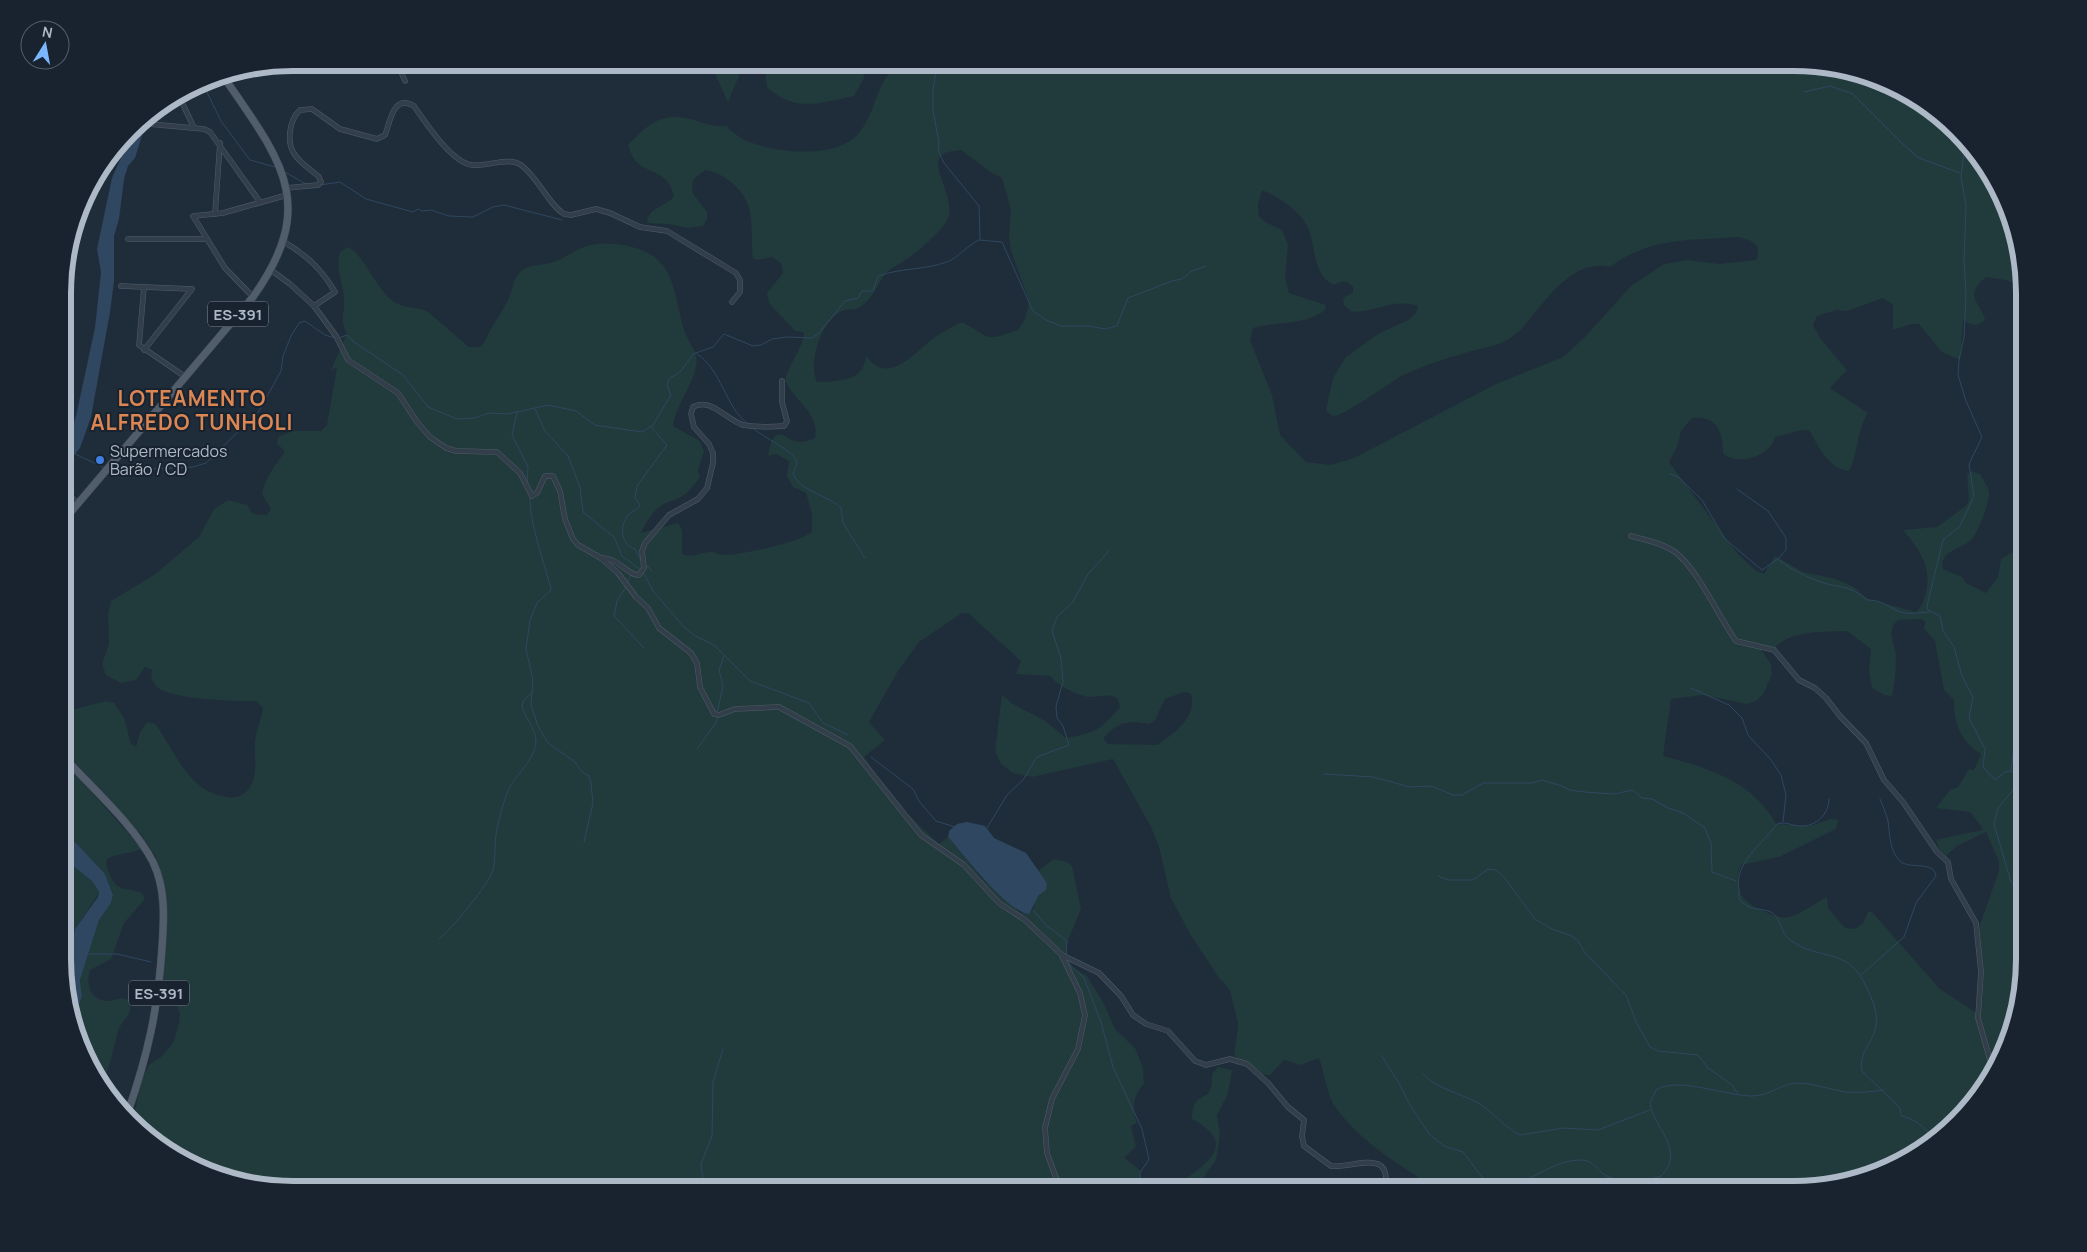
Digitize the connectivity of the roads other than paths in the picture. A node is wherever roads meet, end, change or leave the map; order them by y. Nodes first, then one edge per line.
1 (401, 71) edge
2 (405, 81) dead end
3 (227, 82) edge
4 (182, 101) edge
5 (148, 126) edge
6 (194, 128) junction
7 (220, 143) junction
8 (287, 191) junction
9 (260, 202) junction
10 (215, 214) junction
11 (128, 239) dead end
12 (207, 239) junction
13 (284, 242) junction
14 (271, 270) junction
15 (121, 286) dead end
16 (144, 287) junction
17 (253, 297) junction
18 (732, 302) dead end
19 (314, 306) junction
20 (144, 350) junction
21 (184, 376) junction
22 (782, 381) dead end
23 (71, 497) edge
24 (78, 504) junction
25 (71, 512) edge
26 (1631, 536) dead end
27 (601, 558) junction
28 (71, 765) edge
29 (1062, 955) junction
30 (1990, 1062) edge
31 (129, 1109) edge
32 (1057, 1181) edge
33 (1384, 1181) edge

1 - 2 street
3 - 8 main road, ES-391
4 - 6 street
5 - 6 street
6 - 7 street
7 - 9 street
7 - 10 street
8 - 9 street
8 - 13 main road, ES-391
8 - 18 street
9 - 10 street
10 - 12 street
11 - 12 street
12 - 17 street
13 - 14 main road, ES-391
13 - 19 street
14 - 17 main road, ES-391
14 - 19 street
15 - 16 street
16 - 20 street
16 - 20 street
17 - 21 main road, ES-391
19 - 27 street
20 - 21 street
21 - 24 main road, ES-391
22 - 27 street
23 - 24 street
24 - 25 main road, ES-391
26 - 30 street
27 - 29 street
28 - 31 main road, ES-391
29 - 32 street
29 - 33 street

